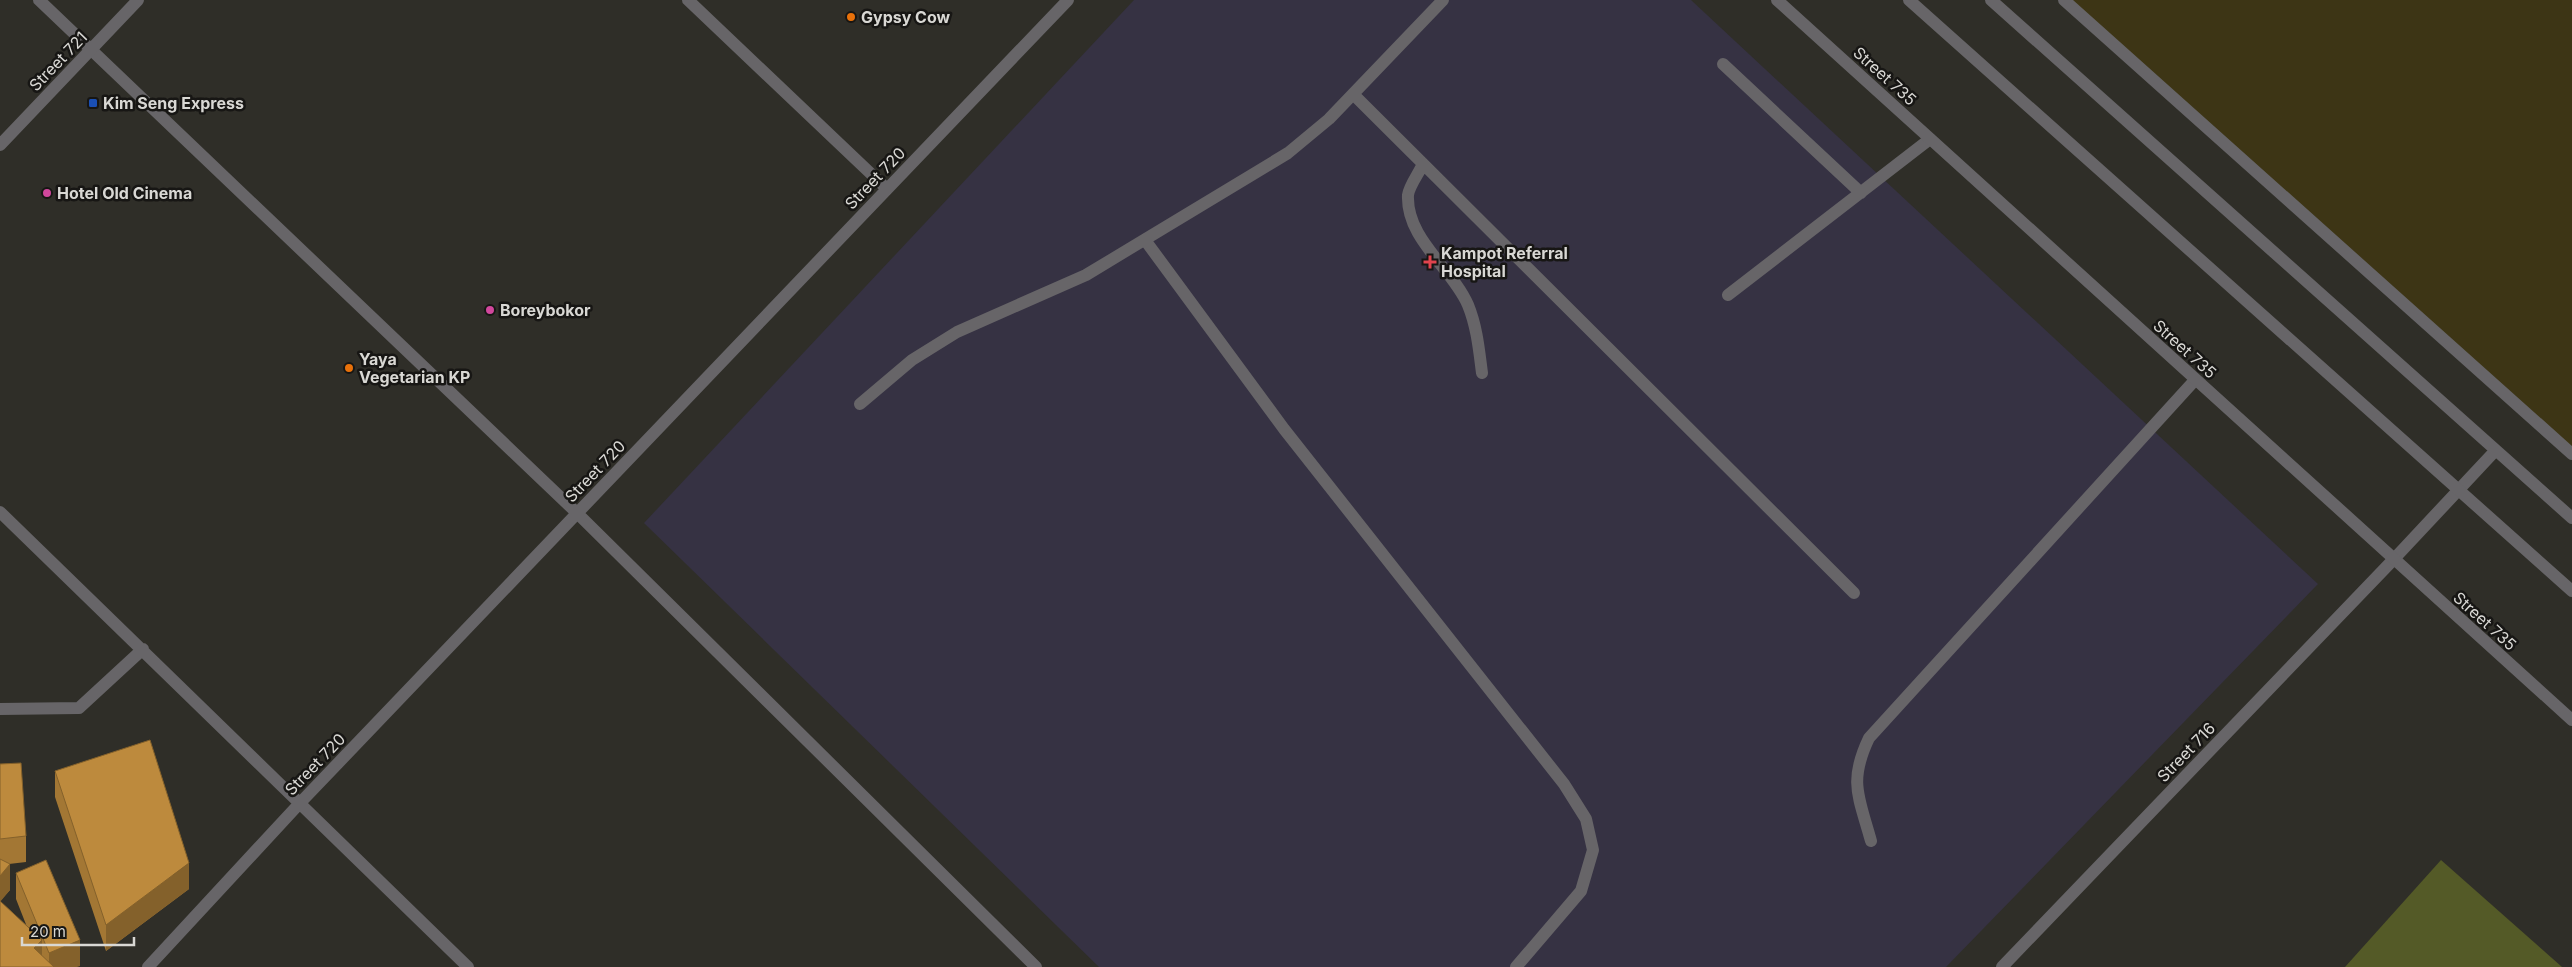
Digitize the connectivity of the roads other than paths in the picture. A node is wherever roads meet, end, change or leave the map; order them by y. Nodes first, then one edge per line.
1 (39, 0) edge
2 (138, 0) edge
3 (688, 0) edge
4 (1068, 0) edge
5 (1443, 0) edge
6 (1778, 0) edge
7 (1909, 0) edge
8 (1991, 0) edge
9 (2064, 0) edge
10 (91, 50) junction
11 (1722, 64) dead end
12 (1353, 94) junction
13 (1930, 139) junction
14 (0, 144) edge
15 (1423, 164) junction
16 (887, 189) junction
17 (1860, 193) junction
18 (1145, 240) junction
19 (1728, 295) dead end
20 (1482, 373) dead end
21 (2195, 380) junction
22 (860, 404) dead end
23 (2495, 451) junction
24 (2572, 454) edge
25 (0, 512) edge
26 (577, 512) junction
27 (2572, 518) edge
28 (2393, 560) junction
29 (2572, 591) edge
30 (1854, 593) dead end
31 (143, 649) junction
32 (0, 709) edge
33 (2572, 720) edge
34 (299, 804) junction
35 (1871, 841) dead end
36 (148, 967) edge
37 (468, 967) edge
38 (1036, 967) edge
39 (1516, 967) edge
40 (2002, 967) edge

1 - 10 street
2 - 10 street, Street 721
3 - 16 street
4 - 16 street, Street 720
5 - 12 street
6 - 13 street, Street 735
7 - 29 street
8 - 23 street
9 - 24 street
10 - 14 street, Street 721
10 - 26 street
11 - 17 street
12 - 15 street
12 - 18 street
13 - 17 street
13 - 21 street, Street 735
15 - 20 street
15 - 30 street
16 - 26 street, Street 720
17 - 19 street
18 - 22 street
18 - 39 street
21 - 28 street, Street 735
21 - 35 street
23 - 27 street
23 - 28 street, Street 716
25 - 31 street
26 - 34 street, Street 720
26 - 38 street
28 - 33 street, Street 735
28 - 40 street, Street 716
31 - 32 street
31 - 34 street
34 - 36 street, Street 720
34 - 37 street

